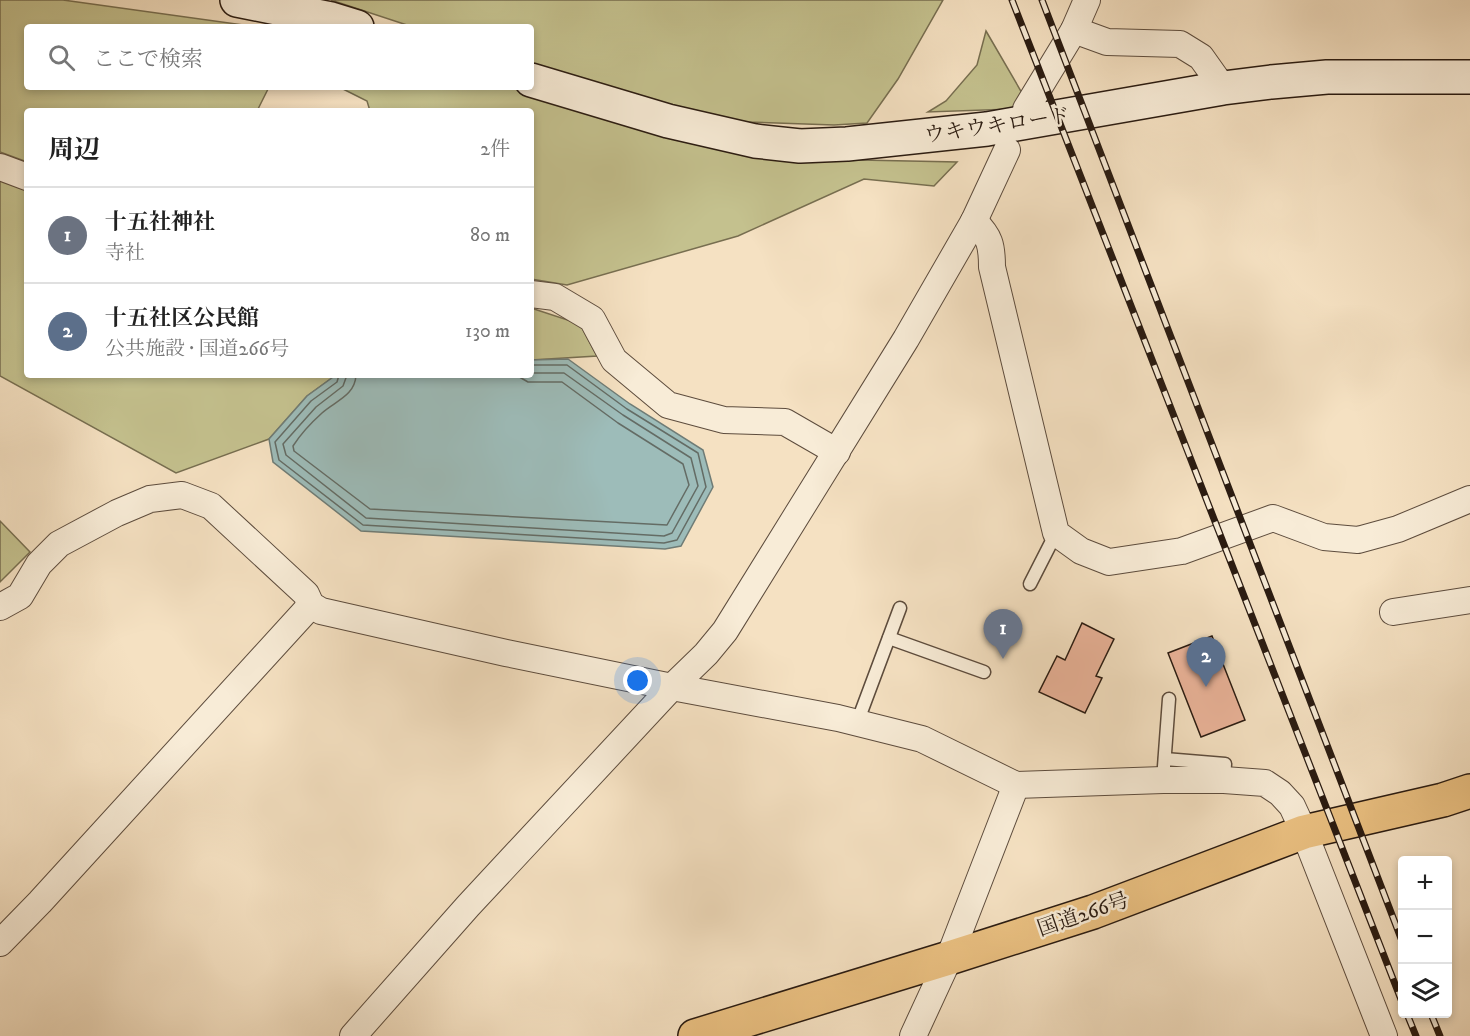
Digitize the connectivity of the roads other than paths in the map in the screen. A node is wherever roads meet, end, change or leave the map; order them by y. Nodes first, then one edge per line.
1 (237, 0) edge
2 (1087, 0) edge
3 (347, 24) edge
4 (1074, 30) junction
5 (1470, 77) edge
6 (534, 81) edge
7 (1223, 88) junction
8 (1026, 109) dead end
9 (1007, 150) dead end
10 (0, 167) edge
11 (24, 176) edge
12 (974, 221) junction
13 (534, 294) edge
14 (837, 452) junction
15 (1470, 499) edge
16 (1056, 533) junction
17 (1030, 584) dead end
18 (1470, 600) edge
19 (311, 605) junction
20 (0, 607) edge
21 (900, 609) dead end
22 (1393, 612) dead end
23 (889, 638) junction
24 (984, 672) dead end
25 (672, 687) junction
26 (1169, 699) dead end
27 (858, 723) junction
28 (1164, 770) junction
29 (1016, 785) junction
30 (1470, 791) edge
31 (1304, 832) junction
32 (0, 943) edge
33 (949, 958) junction
34 (353, 1036) edge
35 (695, 1036) edge
36 (913, 1036) edge
37 (1384, 1036) edge

1 - 3 street
2 - 4 street
4 - 7 street
4 - 8 street
5 - 7 street, ウキウキロード
6 - 7 street, ウキウキロード
9 - 12 street
10 - 11 street
12 - 14 street
12 - 16 street
13 - 14 street
14 - 25 street
15 - 16 street
16 - 17 lane
18 - 22 street
19 - 20 street
19 - 25 street
19 - 32 street
21 - 23 lane
23 - 24 lane
23 - 27 lane
25 - 27 street
25 - 34 street
26 - 28 lane
27 - 29 street
28 - 29 street
28 - 31 street
29 - 33 street
30 - 31 highway, 国道266号
31 - 33 highway, 国道266号
31 - 37 street
33 - 35 highway, 国道266号
33 - 36 street

